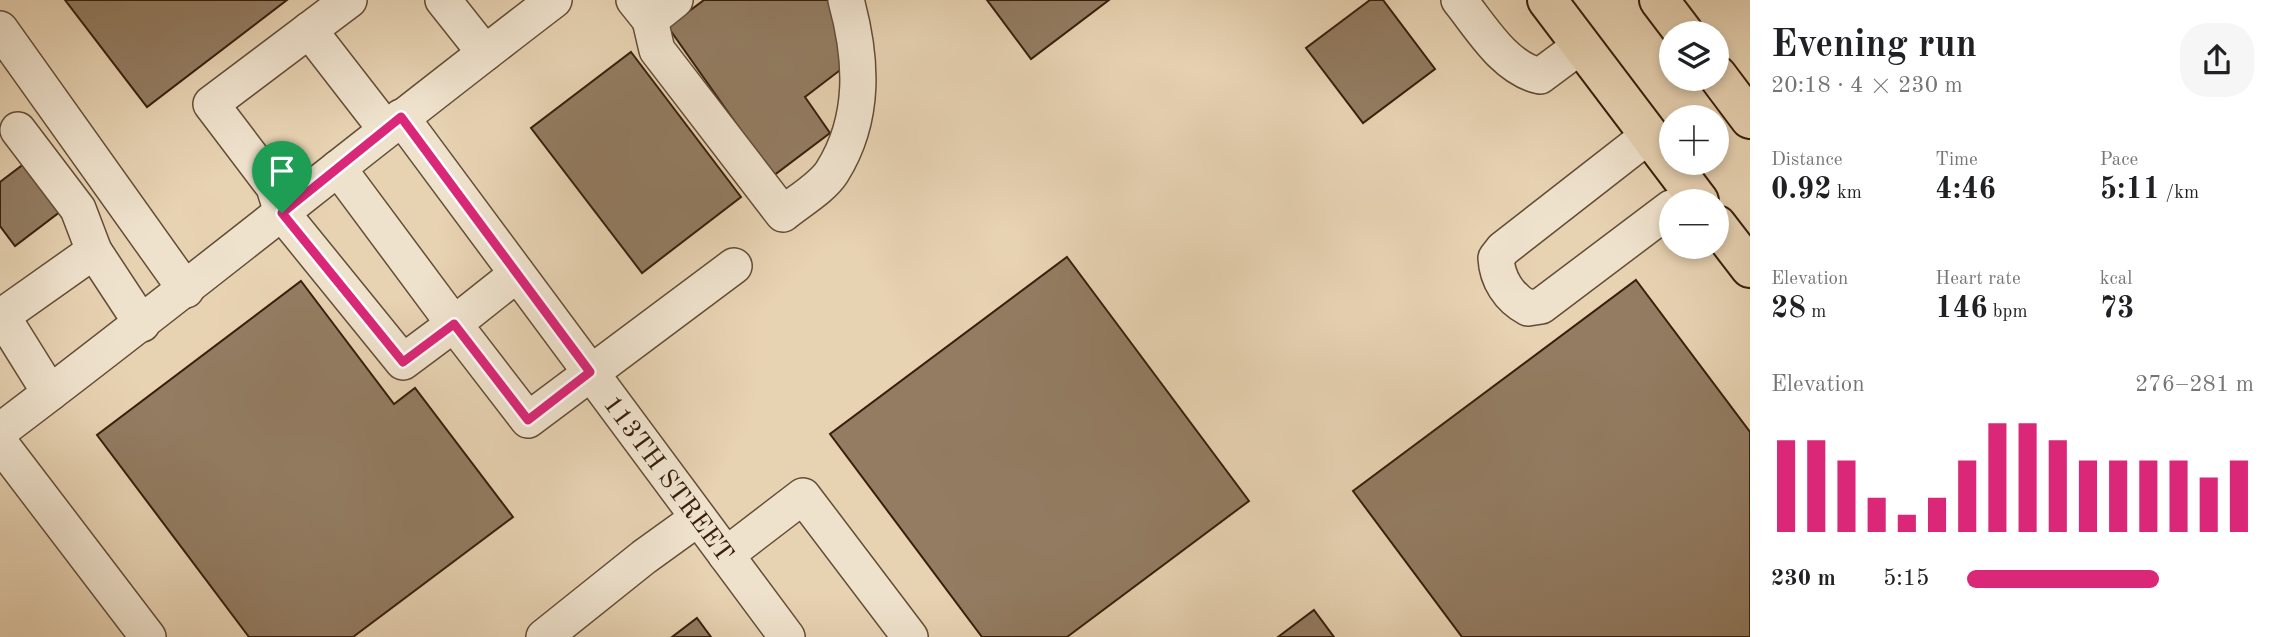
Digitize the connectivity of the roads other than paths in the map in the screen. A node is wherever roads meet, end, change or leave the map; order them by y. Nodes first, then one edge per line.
1 (349, 0) edge
2 (443, 0) edge
3 (554, 0) edge
4 (846, 0) edge
5 (1460, 0) edge
6 (1547, 0) edge
7 (1659, 0) edge
8 (653, 7) edge
9 (1676, 21) edge
10 (0, 29) edge
11 (309, 30) junction
12 (1579, 47) junction
13 (485, 53) junction
14 (1729, 91) edge
15 (53, 105) junction
16 (1750, 118) edge
17 (393, 123) junction
18 (9, 136) edge
19 (1648, 136) junction
20 (338, 168) junction
21 (1678, 189) edge
22 (282, 213) junction
23 (1659, 220) edge
24 (1729, 241) edge
25 (94, 251) junction
26 (734, 266) dead end
27 (1750, 268) edge
28 (517, 274) junction
29 (186, 290) junction
30 (1, 315) edge
31 (142, 324) junction
32 (454, 324) junction
33 (590, 372) junction
34 (50, 393) junction
35 (1, 430) edge
36 (698, 518) junction
37 (726, 555) junction
38 (148, 637) edge
39 (544, 637) edge
40 (788, 637) edge
41 (910, 637) edge

1 - 11 street
2 - 13 street
3 - 13 street
4 - 8 street
5 - 12 street
6 - 12 main road
7 - 9 main road
10 - 15 street
11 - 17 street, 113TH STREET
11 - 22 street
12 - 19 main road
13 - 17 street
14 - 16 main road
15 - 18 street
15 - 29 street
17 - 20 street
17 - 28 street, 113TH STREET
18 - 25 street
19 - 21 main road
19 - 23 street
20 - 22 street
20 - 32 street
22 - 29 street
22 - 32 street
24 - 27 main road
25 - 30 street
25 - 31 street
26 - 33 street
28 - 32 street
28 - 33 street, 113TH STREET
29 - 31 street
30 - 34 street
31 - 34 street
32 - 33 street
33 - 36 street, 113TH STREET
34 - 35 street
35 - 38 street
36 - 37 street, 113TH STREET
36 - 39 street
37 - 40 street, 113TH STREET
37 - 41 street

